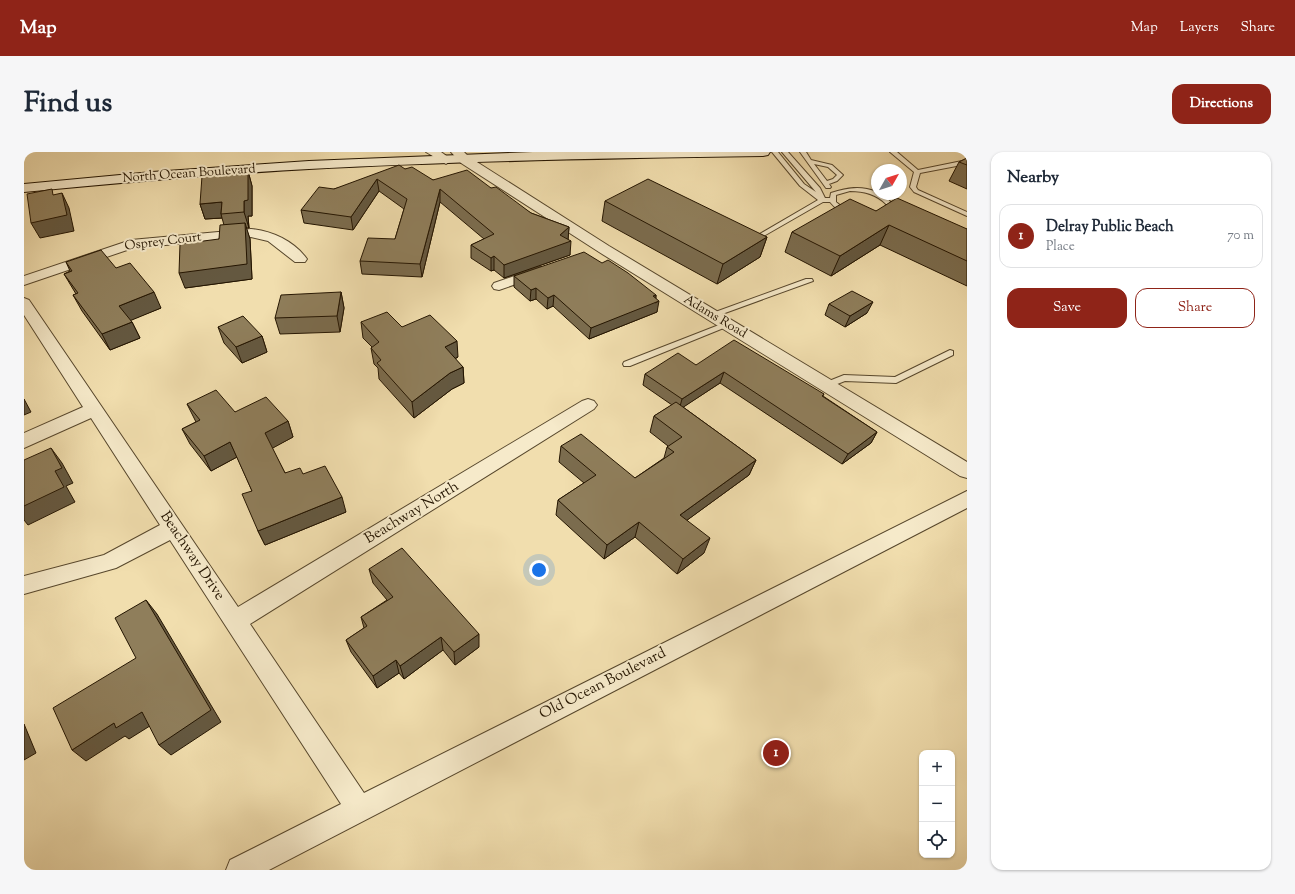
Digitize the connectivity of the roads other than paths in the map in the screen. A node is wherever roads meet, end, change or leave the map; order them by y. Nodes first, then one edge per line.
1 (432, 152) edge
2 (763, 152) edge
3 (775, 152) edge
4 (785, 152) edge
5 (803, 152) edge
6 (893, 152) edge
7 (456, 157) edge
8 (809, 161) junction
9 (967, 162) edge
10 (917, 172) junction
11 (825, 183) junction
12 (24, 188) edge
13 (871, 192) edge
14 (833, 197) junction
15 (822, 200) junction
16 (886, 200) joint
17 (893, 202) edge
18 (967, 214) edge
19 (760, 236) edge
20 (604, 249) junction
21 (589, 254) edge
22 (300, 259) dead end
23 (551, 267) edge
24 (24, 281) edge
25 (809, 281) dead end
26 (499, 286) dead end
27 (24, 303) edge
28 (711, 315) junction
29 (727, 324) junction
30 (950, 353) dead end
31 (627, 364) dead end
32 (827, 385) junction
33 (588, 405) dead end
34 (94, 409) junction
35 (24, 441) edge
36 (967, 471) edge
37 (967, 499) edge
38 (173, 528) junction
39 (24, 585) edge
40 (235, 621) junction
41 (359, 808) junction
42 (240, 870) edge

1 - 7 street, Adams Road
2 - 7 main road, North Ocean Boulevard
3 - 15 lane
4 - 15 lane
5 - 8 lane
6 - 10 lane
7 - 12 main road, North Ocean Boulevard
7 - 20 street, Adams Road
8 - 11 lane
8 - 11 lane
9 - 10 lane
10 - 18 lane
11 - 14 lane
13 - 14 lane
14 - 15 lane
14 - 16 lane
15 - 19 lane
16 - 17 lane
20 - 21 street
20 - 28 street, Adams Road
22 - 24 street, Osprey Court
23 - 26 street
25 - 28 lane
27 - 34 street, Beachway Drive
28 - 29 street, Adams Road
29 - 31 lane
29 - 32 street, Adams Road
30 - 32 lane
32 - 36 street, Adams Road
33 - 40 street, Beachway North
34 - 35 street
34 - 38 street, Beachway Drive
37 - 41 street, Old Ocean Boulevard
38 - 39 street
38 - 40 street, Beachway Drive
40 - 41 street, Beachway Drive
41 - 42 street, Old Ocean Boulevard

